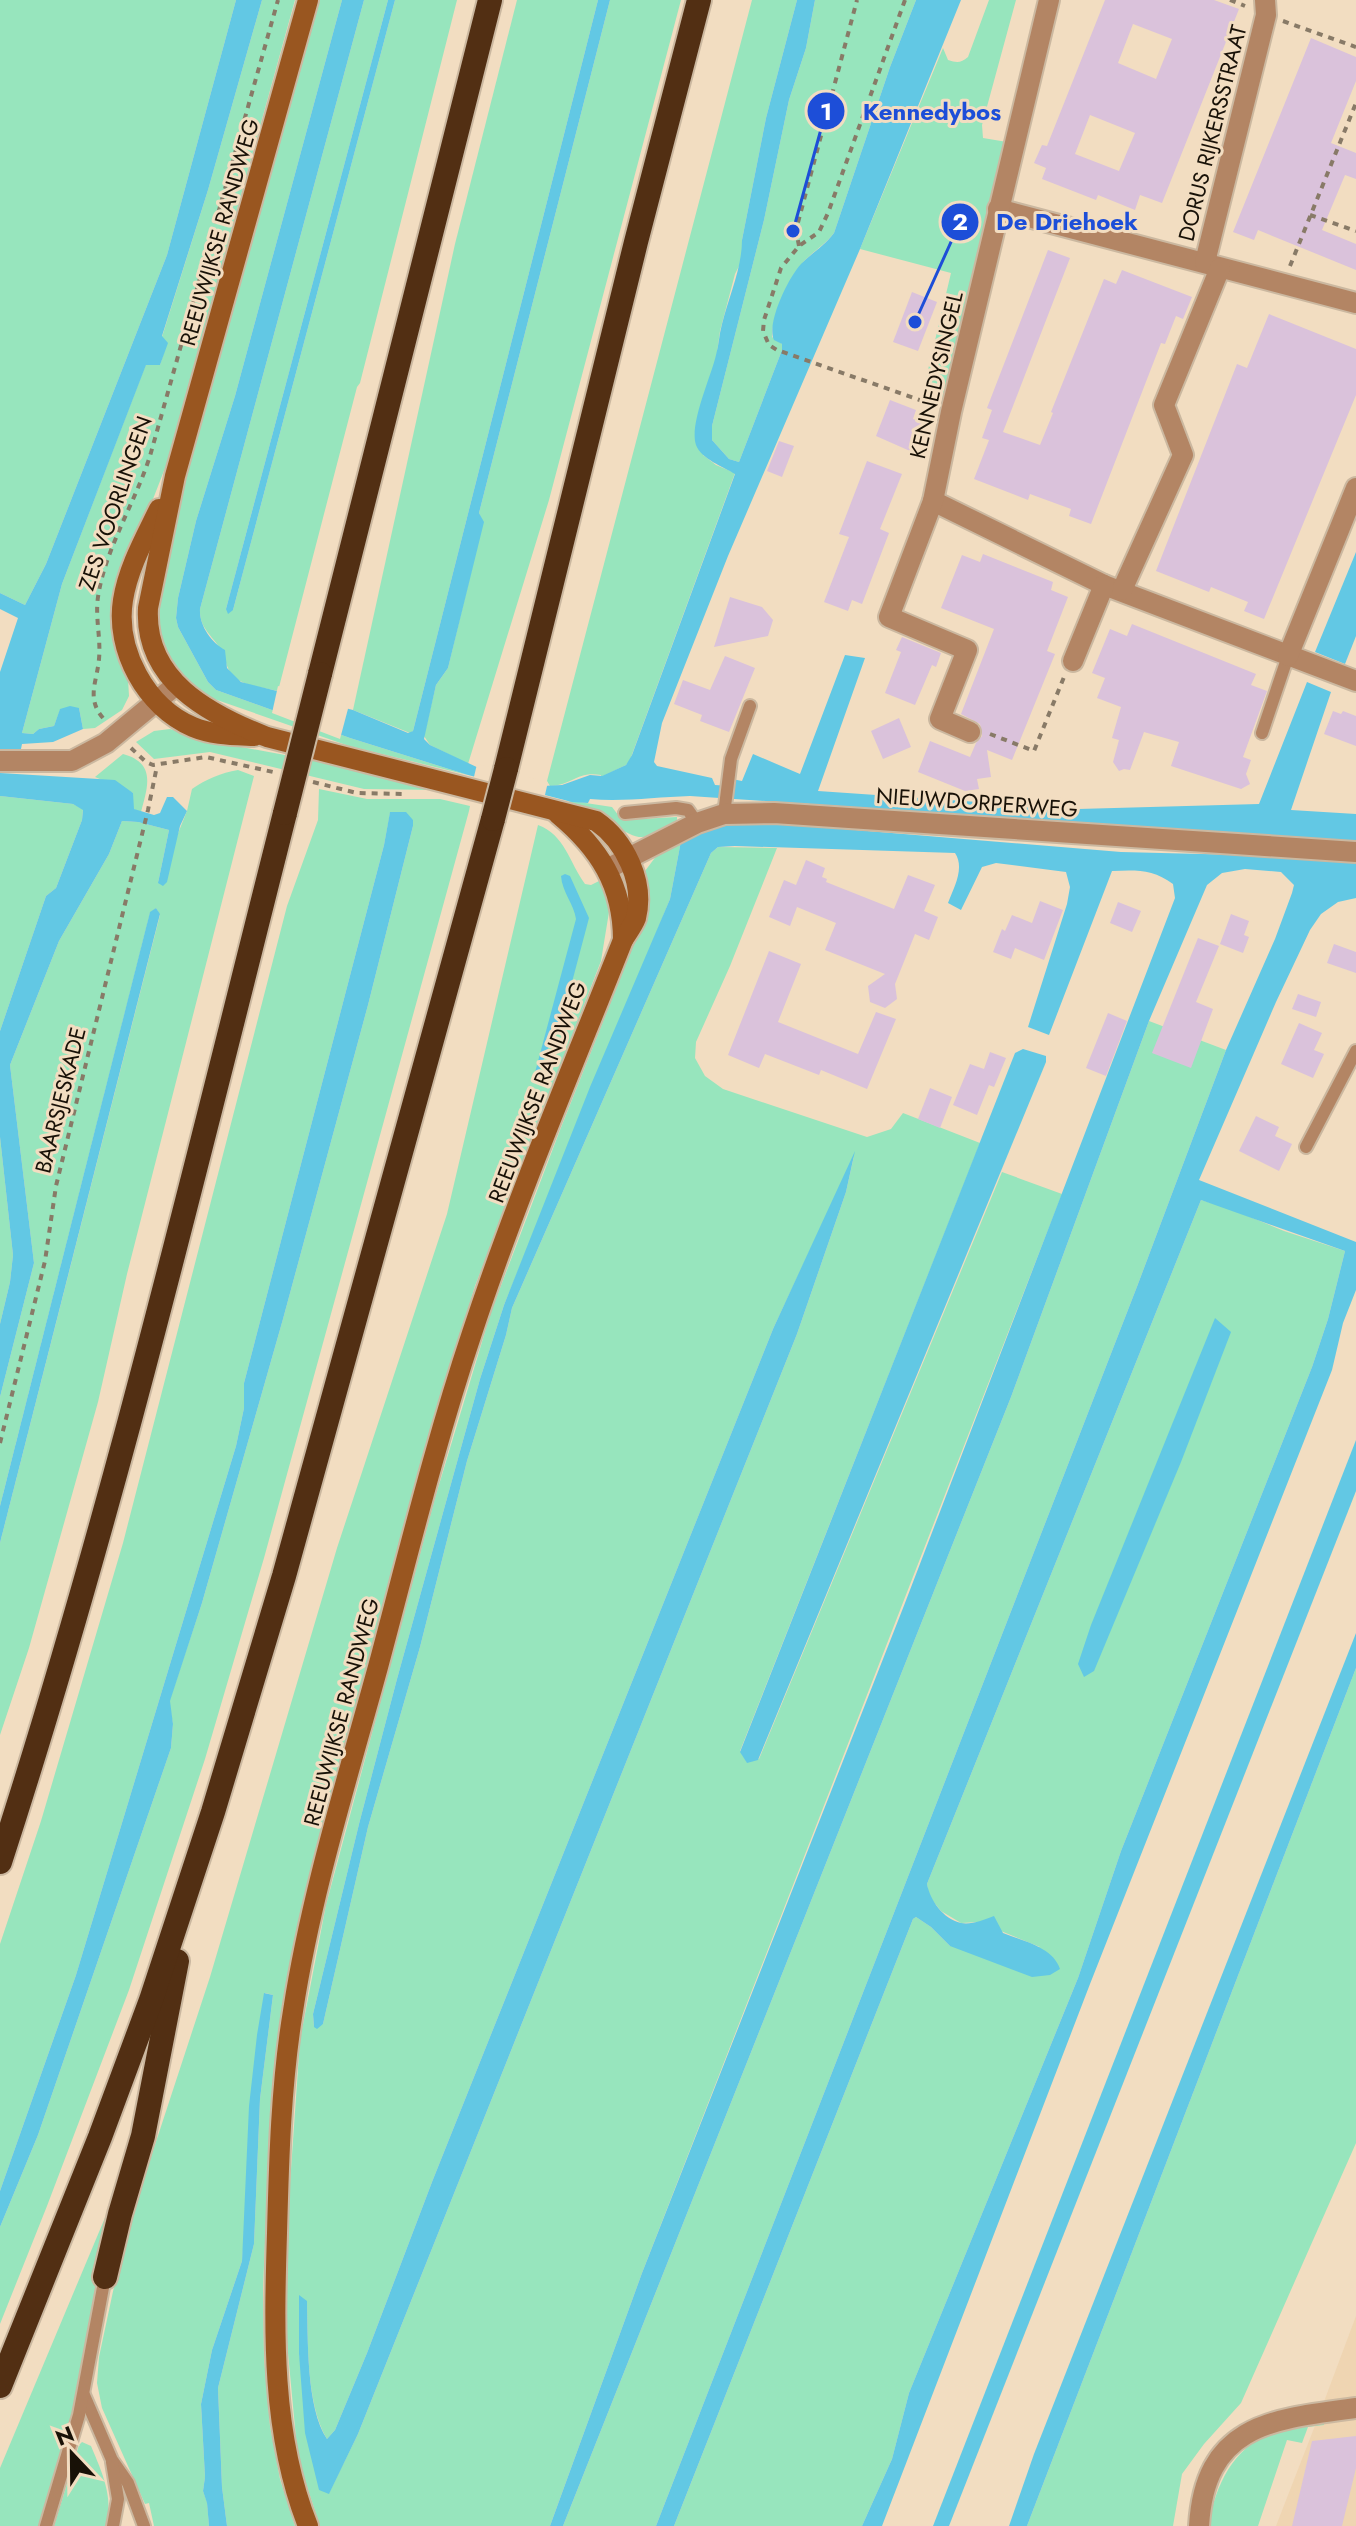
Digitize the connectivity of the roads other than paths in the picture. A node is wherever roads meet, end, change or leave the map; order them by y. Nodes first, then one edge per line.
1 (308, 0) edge
2 (490, 0) edge
3 (699, 0) edge
4 (1049, 0) edge
5 (1266, 8) edge
6 (998, 209) junction
7 (1212, 265) junction
8 (1356, 303) edge
9 (175, 476) junction
10 (1356, 488) edge
11 (933, 501) junction
12 (1113, 587) junction
13 (1288, 656) junction
14 (1073, 661) road end
15 (1356, 681) edge
16 (176, 685) junction
17 (156, 702) junction
18 (750, 706) dead end
19 (970, 732) road end
20 (1262, 733) dead end
21 (267, 737) junction
22 (0, 761) edge
23 (554, 810) junction
24 (724, 811) junction
25 (625, 813) dead end
26 (697, 823) junction
27 (1356, 852) edge
28 (628, 859) junction
29 (607, 869) junction
30 (623, 940) junction
31 (1356, 1051) edge
32 (1306, 1147) dead end
33 (0, 1862) edge
34 (194, 1872) junction
35 (105, 2277) joint
36 (0, 2386) edge
37 (84, 2394) junction
38 (1356, 2408) edge
39 (111, 2457) junction
40 (46, 2526) edge
41 (113, 2526) edge
42 (144, 2526) edge
43 (308, 2526) edge
44 (1199, 2526) edge

1 - 9 main road, REEUWIJKSE RANDWEG
2 - 33 highway, bridge
3 - 34 highway, bridge
4 - 6 street, KENNEDYSINGEL
5 - 7 street, DORUS RIJKERSSTRAAT
6 - 7 street
6 - 11 street, KENNEDYSINGEL
7 - 8 street
7 - 12 street, DORUS RIJKERSSTRAAT
9 - 16 main road, REEUWIJKSE RANDWEG
9 - 17 main road, REEUWIJKSE RANDWEG
10 - 13 street
11 - 12 street
11 - 19 street, KENNEDYSINGEL
12 - 13 street
12 - 14 street, DORUS RIJKERSSTRAAT
13 - 15 street
13 - 20 lane
16 - 17 street
16 - 21 main road, REEUWIJKSE RANDWEG
17 - 21 main road, REEUWIJKSE RANDWEG
17 - 22 street
18 - 24 lane
21 - 23 main road, REEUWIJKSE RANDWEG
23 - 28 main road, REEUWIJKSE RANDWEG
23 - 29 main road, REEUWIJKSE RANDWEG
24 - 26 street, NIEUWDORPERWEG
24 - 27 street, NIEUWDORPERWEG
25 - 26 lane
26 - 28 street, NIEUWDORPERWEG
28 - 29 street, NIEUWDORPERWEG
28 - 30 main road, REEUWIJKSE RANDWEG
29 - 30 main road, REEUWIJKSE RANDWEG
30 - 43 main road, REEUWIJKSE RANDWEG
31 - 32 lane
34 - 35 highway
34 - 36 highway
35 - 37 lane
37 - 39 lane
37 - 40 lane
38 - 44 street
39 - 41 lane
39 - 42 lane

